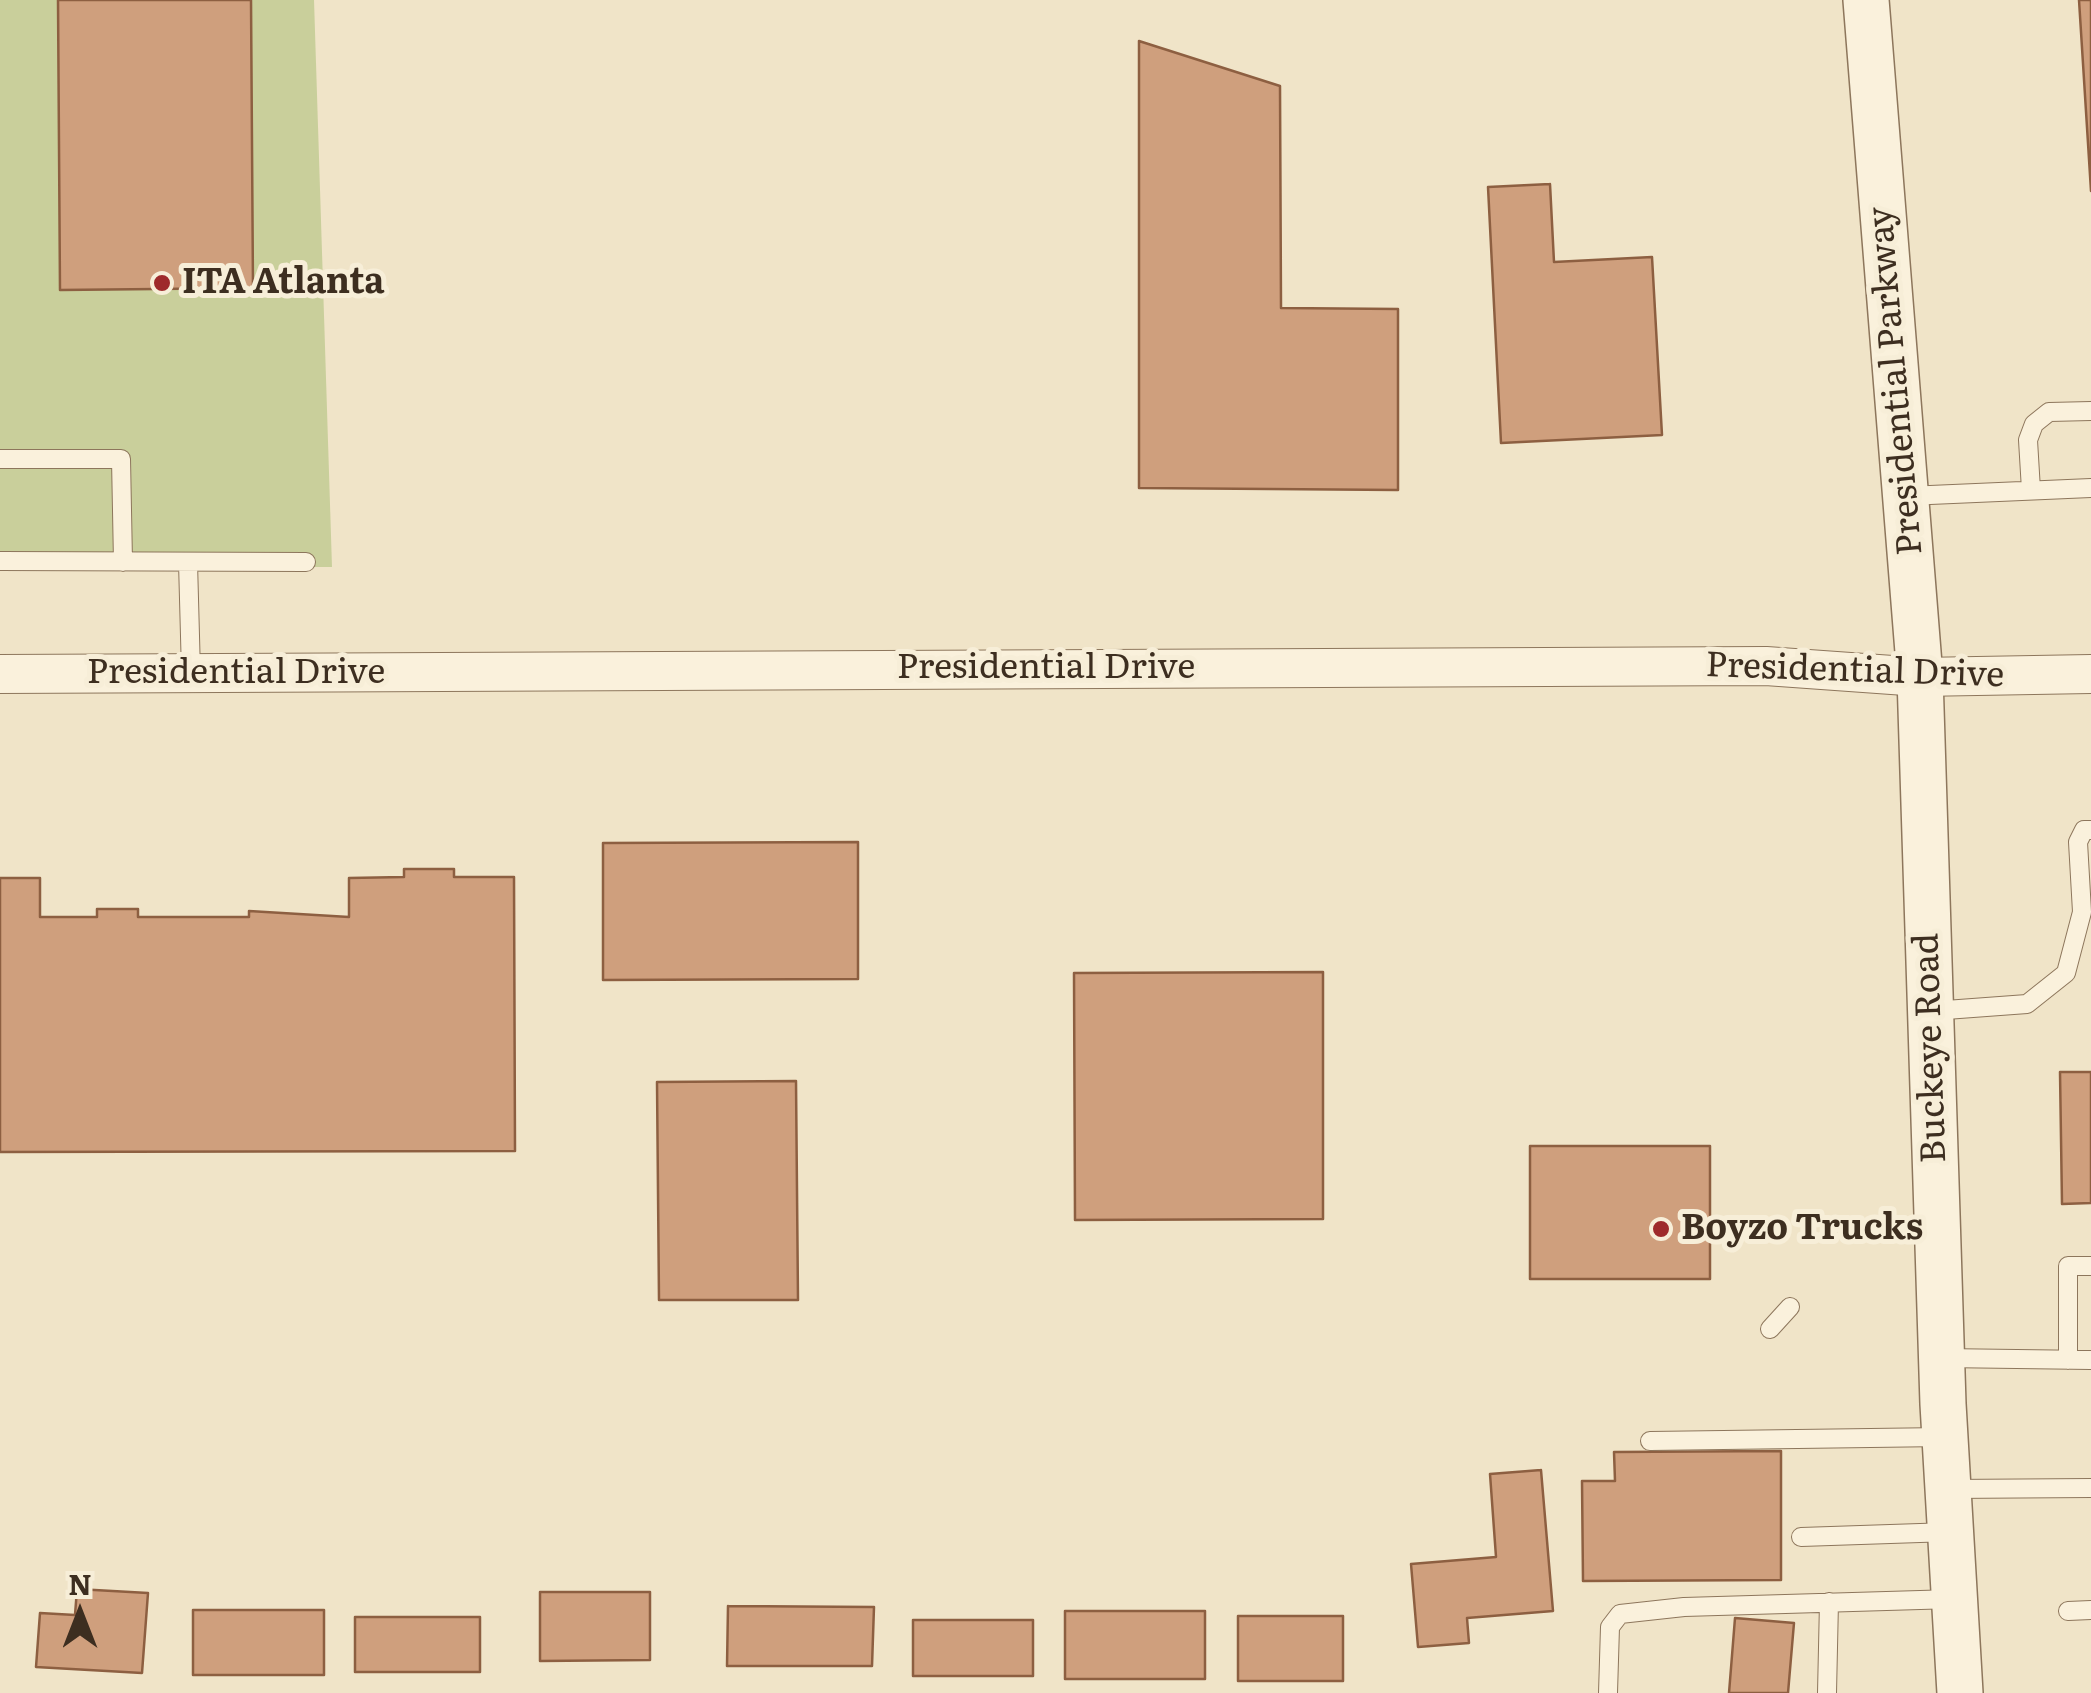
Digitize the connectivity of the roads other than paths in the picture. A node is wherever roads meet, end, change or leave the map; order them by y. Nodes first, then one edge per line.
1 (1866, 0) edge
2 (2091, 412) edge
3 (0, 459) edge
4 (2091, 488) edge
5 (2030, 490) junction
6 (1905, 496) junction
7 (0, 560) edge
8 (123, 562) junction
9 (188, 562) junction
10 (306, 562) dead end
11 (191, 673) junction
12 (0, 674) edge
13 (2091, 674) edge
14 (1920, 677) junction
15 (1922, 762) joint
16 (2091, 830) edge
17 (1930, 1011) junction
18 (2091, 1266) edge
19 (1790, 1307) dead end
20 (1770, 1329) dead end
21 (1942, 1358) junction
22 (2068, 1360) junction
23 (2091, 1360) edge
24 (1945, 1437) junction
25 (1650, 1441) dead end
26 (2091, 1488) edge
27 (1950, 1511) junction
28 (1801, 1538) dead end
29 (1955, 1599) junction
30 (1829, 1602) junction
31 (2091, 1610) edge
32 (2068, 1611) dead end
33 (1608, 1693) edge
34 (1827, 1693) edge
35 (1960, 1693) edge

1 - 6 street, Presidential Parkway
2 - 5 lane
3 - 8 lane
4 - 5 lane
5 - 6 lane
6 - 14 street, Presidential Parkway
7 - 8 lane
8 - 9 lane
9 - 10 lane
9 - 11 lane
11 - 12 street, Presidential Drive
11 - 14 street, Presidential Drive
13 - 14 street, Presidential Drive
14 - 15 street, Presidential Parkway
15 - 17 street, Buckeye Road
16 - 17 lane
17 - 21 street, Buckeye Road
18 - 22 lane
19 - 20 lane
21 - 22 lane
21 - 24 street, Buckeye Road
22 - 23 lane
24 - 25 lane
24 - 27 street, Buckeye Road
26 - 27 lane
27 - 28 lane
27 - 29 street, Buckeye Road
29 - 30 lane
29 - 35 street, Buckeye Road
30 - 33 lane
30 - 34 lane
31 - 32 lane

